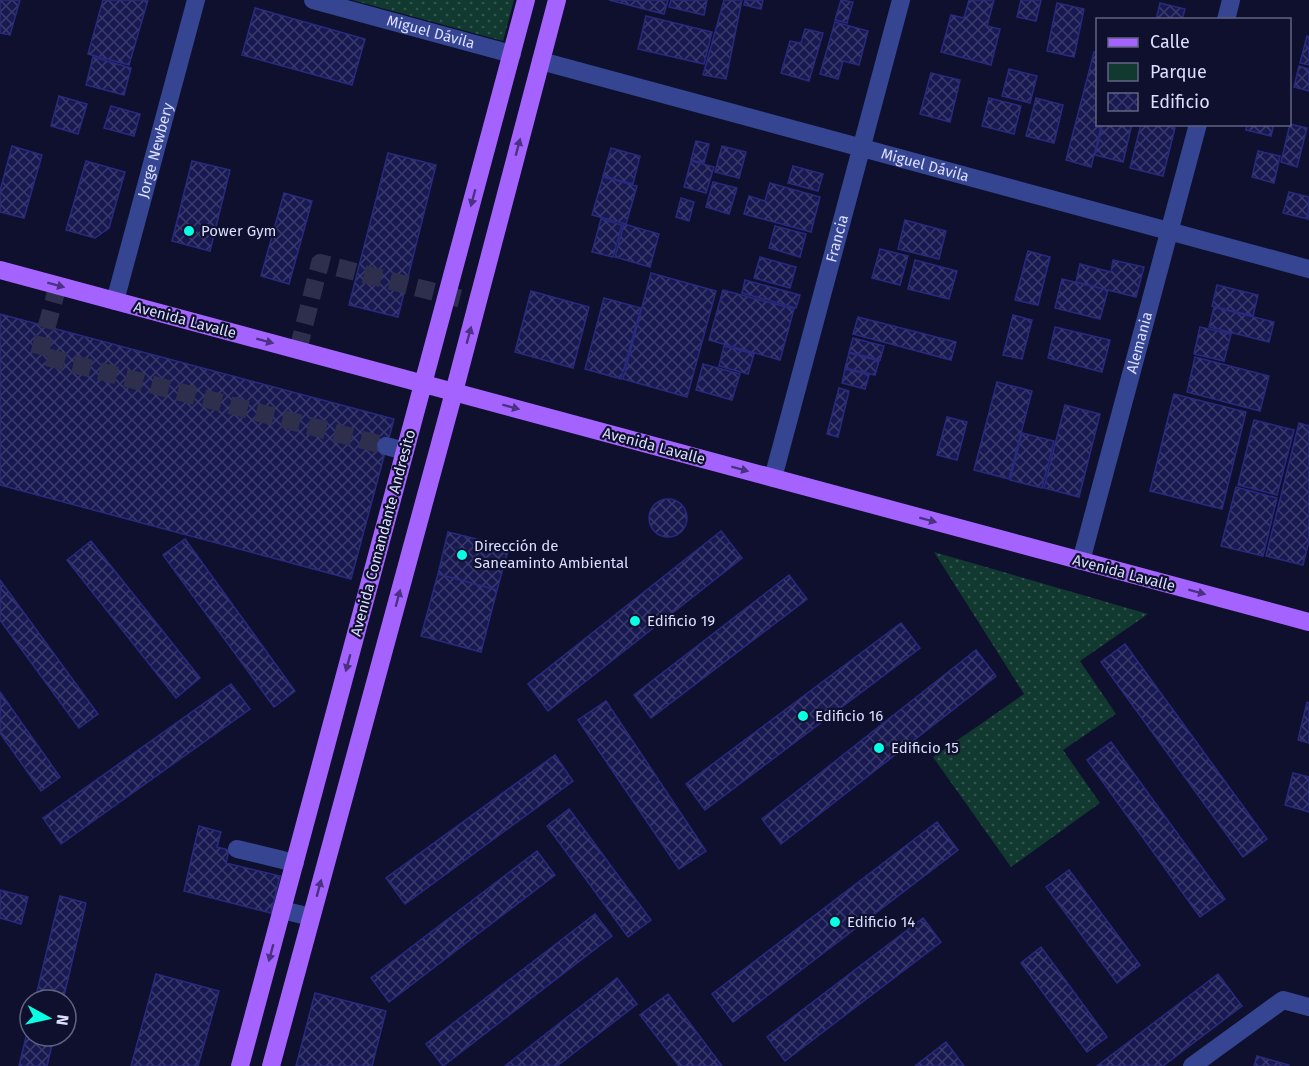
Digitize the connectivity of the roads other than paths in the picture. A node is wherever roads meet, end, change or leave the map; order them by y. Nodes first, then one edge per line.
1 (196, 0) edge
2 (313, 0) edge
3 (526, 0) edge
4 (557, 0) edge
5 (901, 0) edge
6 (1231, 0) edge
7 (1226, 18) edge
8 (512, 54) junction
9 (541, 61) junction
10 (1197, 126) edge
11 (861, 148) junction
12 (1169, 231) junction
13 (1309, 268) edge
14 (0, 270) edge
15 (115, 301) junction
16 (423, 384) junction
17 (454, 392) junction
18 (386, 446) tunnel mouth
19 (405, 451) junction
20 (773, 478) junction
21 (1081, 561) junction
22 (1309, 622) edge
23 (237, 849) dead end
24 (295, 863) junction
25 (282, 910) junction
26 (311, 917) junction
27 (1309, 1007) edge
28 (240, 1066) edge
29 (271, 1066) edge
30 (1192, 1066) edge

1 - 15 street, Jorge Newbery
2 - 8 street, Miguel Dávila
3 - 8 main road, Avenida Comandante Andresito
4 - 9 main road, Avenida Comandante Andresito
5 - 11 street, Francia
6 - 7 street
8 -> 16 main road, Avenida Comandante Andresito
9 - 11 street, Miguel Dávila
17 -> 9 main road, Avenida Comandante Andresito
10 - 12 street, Alemania
11 - 12 street, Miguel Dávila
11 - 20 street, Francia
12 - 13 street, Miguel Dávila
12 - 21 street, Alemania
14 -> 15 main road, Avenida Lavalle
15 -> 16 main road, Avenida Lavalle
16 - 17 main road, Avenida Lavalle
16 - 19 main road, Avenida Comandante Andresito
17 -> 20 main road, Avenida Lavalle
26 -> 17 main road, Avenida Comandante Andresito
18 - 19 street
19 -> 24 main road, Avenida Comandante Andresito
20 -> 21 main road, Avenida Lavalle
21 -> 22 main road, Avenida Lavalle
23 - 24 street
24 - 25 main road, Avenida Comandante Andresito
25 - 26 street
25 -> 28 main road, Avenida Comandante Andresito
26 - 29 main road, Avenida Comandante Andresito
27 - 30 street

